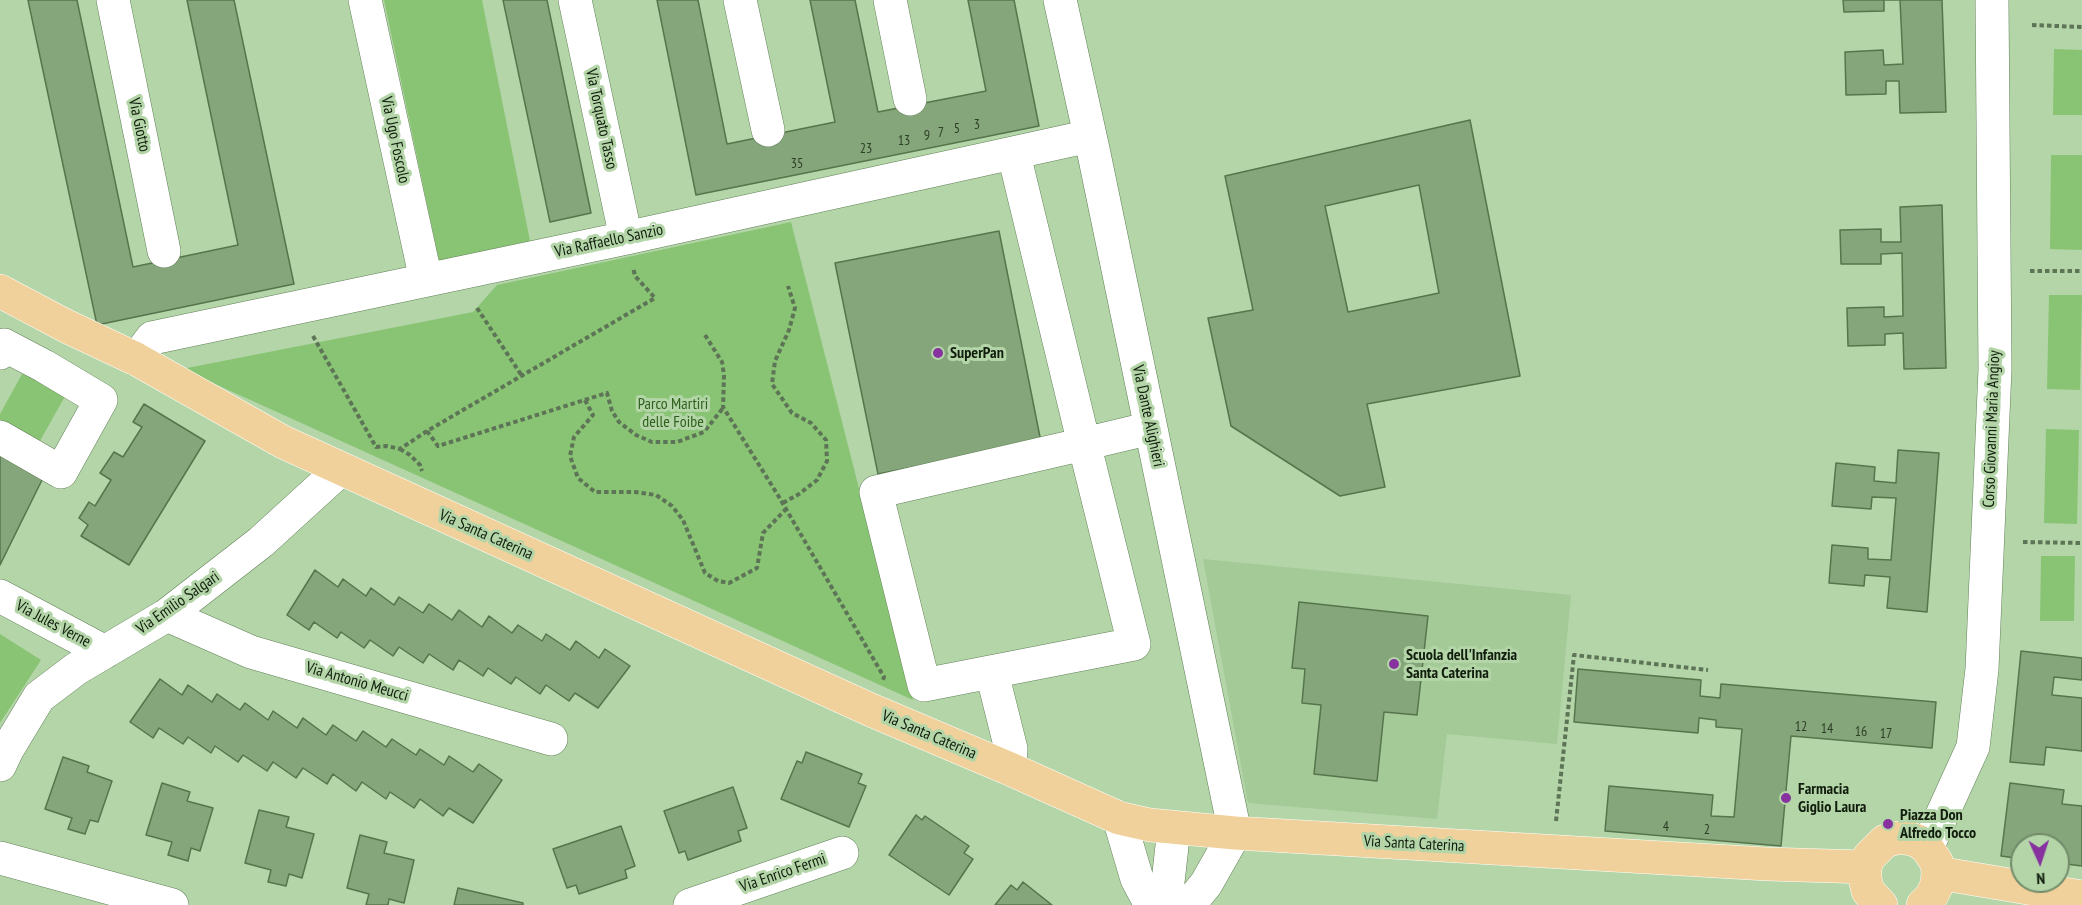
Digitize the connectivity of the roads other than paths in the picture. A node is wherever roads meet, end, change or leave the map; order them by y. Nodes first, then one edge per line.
1 (113, 0) edge
2 (365, 0) edge
3 (575, 0) edge
4 (740, 0) edge
5 (890, 0) edge
6 (1060, 0) edge
7 (1992, 0) edge
8 (910, 99) dead end
9 (768, 130) dead end
10 (1090, 136) junction
11 (1013, 153) junction
12 (629, 249) junction
13 (164, 251) dead end
14 (0, 269) edge
15 (426, 280) junction
16 (0, 291) edge
17 (66, 326) junction
18 (0, 353) edge
19 (136, 359) junction
20 (1151, 428) junction
21 (0, 437) edge
22 (1084, 444) junction
23 (341, 469) junction
24 (0, 596) edge
25 (167, 615) junction
26 (105, 652) junction
27 (992, 673) junction
28 (551, 739) dead end
29 (0, 765) edge
30 (1010, 769) junction
31 (1119, 818) junction
32 (1174, 828) junction
33 (1235, 833) junction
34 (842, 853) dead end
35 (0, 858) edge
36 (1933, 860) junction
37 (1865, 867) junction
38 (2082, 897) edge
39 (172, 905) edge
40 (690, 905) edge
41 (1151, 905) edge
42 (1169, 905) edge
43 (1189, 905) edge
44 (1881, 905) edge
45 (1923, 905) edge

1 - 13 street, Via Giotto
2 - 15 street, Via Ugo Foscolo
3 - 12 street, Via Torquato Tasso
4 - 9 street
5 - 8 street
6 - 10 street, Via Dante Alighieri
7 - 36 street, Corso Giovanni Maria Angioy
10 - 11 street, Via Raffaello Sanzio
10 - 20 street, Via Dante Alighieri
11 - 12 street, Via Raffaello Sanzio
11 - 22 street
12 - 15 street, Via Raffaello Sanzio
14 - 17 main road, Via Santa Caterina
15 - 19 street, Via Raffaello Sanzio
16 - 17 main road, Via Santa Caterina
17 - 19 main road, Via Santa Caterina
18 - 21 street
19 - 23 main road, Via Santa Caterina
20 - 22 street
20 - 33 street, Via Dante Alighieri
22 - 27 street
22 - 27 street
23 - 25 street, Via Emilio Salgari
23 - 30 main road, Via Santa Caterina
24 - 26 street, Via Jules Verne
25 - 26 street, Via Emilio Salgari
25 - 28 street, Via Antonio Meucci
26 - 29 street, Via Emilio Salgari
27 - 30 street
30 - 31 main road, Via Santa Caterina
31 - 32 main road, Via Santa Caterina
31 - 41 street
32 - 33 main road, Via Santa Caterina
32 - 42 street
33 - 37 main road, Via Santa Caterina
33 - 43 street
34 - 40 street, Via Enrico Fermi
35 - 39 street
36 - 37 main road
36 - 38 main road
36 - 45 main road
37 - 44 main road

